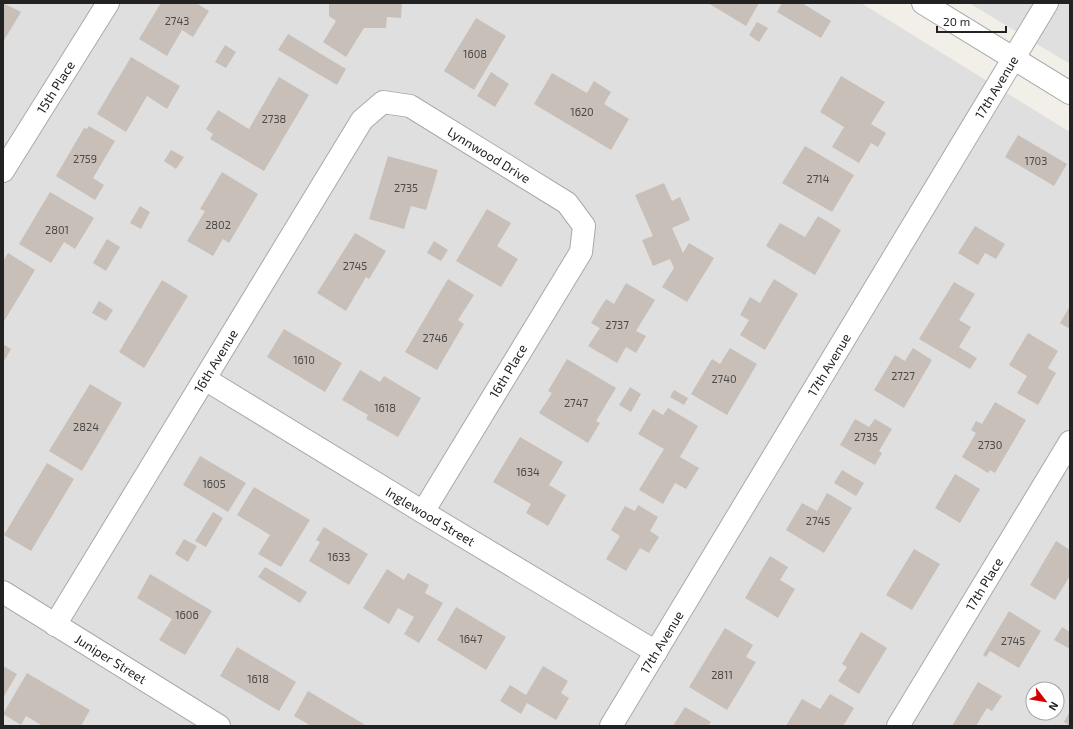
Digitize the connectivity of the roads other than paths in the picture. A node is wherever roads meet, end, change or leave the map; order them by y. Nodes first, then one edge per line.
1 (108, 3) edge
2 (923, 3) edge
3 (1047, 3) edge
4 (1014, 58) junction
5 (1070, 93) edge
6 (383, 102) joint
7 (10, 142) edge
8 (3, 171) edge
9 (584, 226) joint
10 (205, 379) junction
11 (1070, 442) edge
12 (423, 512) junction
13 (3, 592) edge
14 (55, 625) junction
15 (656, 652) junction
16 (219, 726) edge
17 (611, 726) edge
18 (898, 726) edge

1 - 7 street, 15th Place
2 - 4 street
3 - 4 street, 17th Avenue
4 - 5 street
4 - 15 street, 17th Avenue
6 - 9 street, Lynnwood Drive
6 - 10 street, 16th Avenue
7 - 8 street, 15th Place
9 - 12 street, 16th Place
10 - 12 street, Inglewood Street
10 - 14 street, 16th Avenue
11 - 18 street, 17th Place
12 - 15 street, Inglewood Street
13 - 14 street, Juniper Street
14 - 16 street, Juniper Street
15 - 17 street, 17th Avenue

